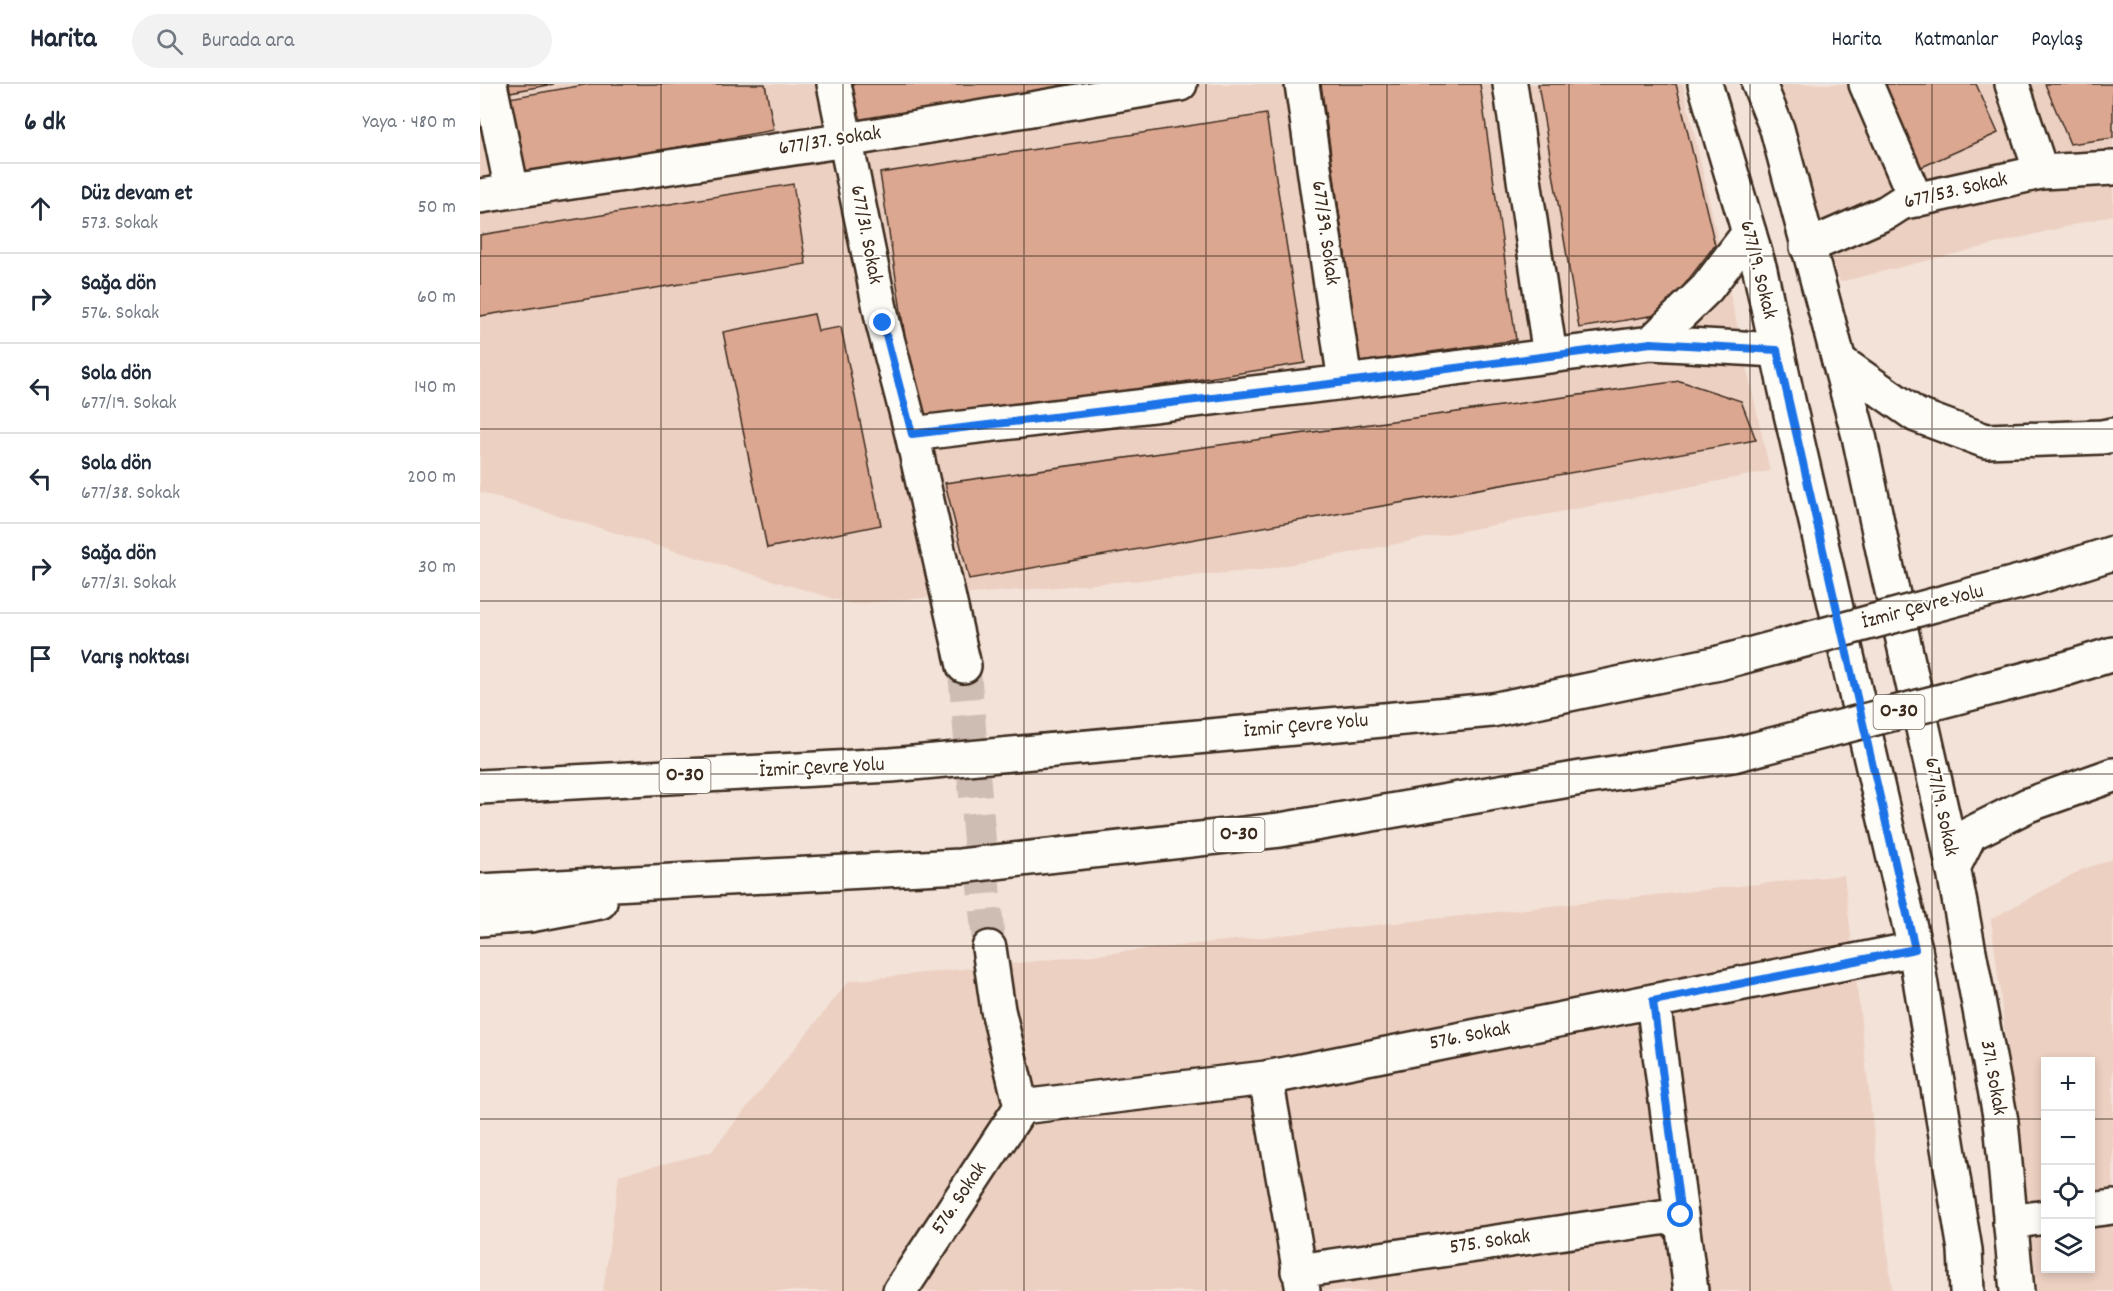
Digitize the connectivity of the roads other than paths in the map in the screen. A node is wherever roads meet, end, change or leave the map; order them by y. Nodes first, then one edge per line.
1 (490, 84) edge
2 (834, 84) edge
3 (1180, 84) edge
4 (1302, 84) edge
5 (1510, 84) edge
6 (1705, 84) edge
7 (1759, 84) edge
8 (1866, 84) edge
9 (2012, 84) edge
10 (846, 140) junction
11 (2113, 168) edge
12 (2041, 172) junction
13 (512, 191) junction
14 (480, 196) edge
15 (1916, 200) junction
16 (1749, 233) junction
17 (1807, 247) junction
18 (1651, 343) junction
19 (1777, 350) junction
20 (1550, 356) junction
21 (1839, 360) junction
22 (1346, 382) junction
23 (912, 434) junction
24 (2113, 435) edge
25 (2113, 553) edge
26 (2113, 654) edge
27 (964, 666) tunnel mouth
28 (2113, 775) edge
29 (480, 787) edge
30 (1953, 868) junction
31 (740, 877) junction
32 (480, 891) edge
33 (480, 919) edge
34 (989, 948) tunnel mouth
35 (1915, 949) junction
36 (1653, 1001) junction
37 (1266, 1078) junction
38 (1021, 1107) junction
39 (2113, 1207) edge
40 (2095, 1209) edge
41 (1681, 1215) junction
42 (2041, 1218) edge
43 (2010, 1222) junction
44 (1301, 1281) edge
45 (900, 1291) edge
46 (1691, 1291) edge
47 (1967, 1291) edge
48 (2017, 1291) edge

1 - 13 main road
2 - 10 main road, 677/31. Sokak
3 - 10 main road, 677/37. Sokak
4 - 22 main road, 677/39. Sokak
5 - 20 main road
6 - 16 main road, 677/19. Sokak
7 - 17 main road, 677/19. Sokak
8 - 15 main road
9 - 12 main road
10 - 13 main road, 677/37. Sokak
10 - 23 main road, 677/31. Sokak
11 - 12 main road, 677/53. Sokak
12 - 15 main road, 677/53. Sokak
13 - 14 main road, 677/37. Sokak
15 - 17 main road, 677/53. Sokak
16 - 18 main road
16 - 19 main road, 677/19. Sokak
17 - 21 main road, 677/19. Sokak
18 - 19 main road
18 - 20 main road
19 - 35 main road, 677/19. Sokak
20 - 22 main road
21 - 24 main road
21 - 30 main road, 677/19. Sokak
22 - 23 main road
23 - 27 main road, 677/31. Sokak
25 - 29 main road, İzmir Çevre Yolu / O-30, bridge
26 - 31 main road, O-30, bridge
28 - 30 main road
30 - 43 main road, 371. Sokak
31 - 32 main road, O-30
31 - 33 main road
34 - 38 main road
35 - 36 main road, 576. Sokak
35 - 47 main road
36 - 37 main road, 576. Sokak
36 - 41 main road
37 - 38 main road, 576. Sokak
37 - 44 main road
38 - 45 main road, 576. Sokak
39 - 40 main road
41 - 44 main road, 575. Sokak
41 - 46 main road
42 - 43 main road
43 - 48 main road, 371. Sokak

